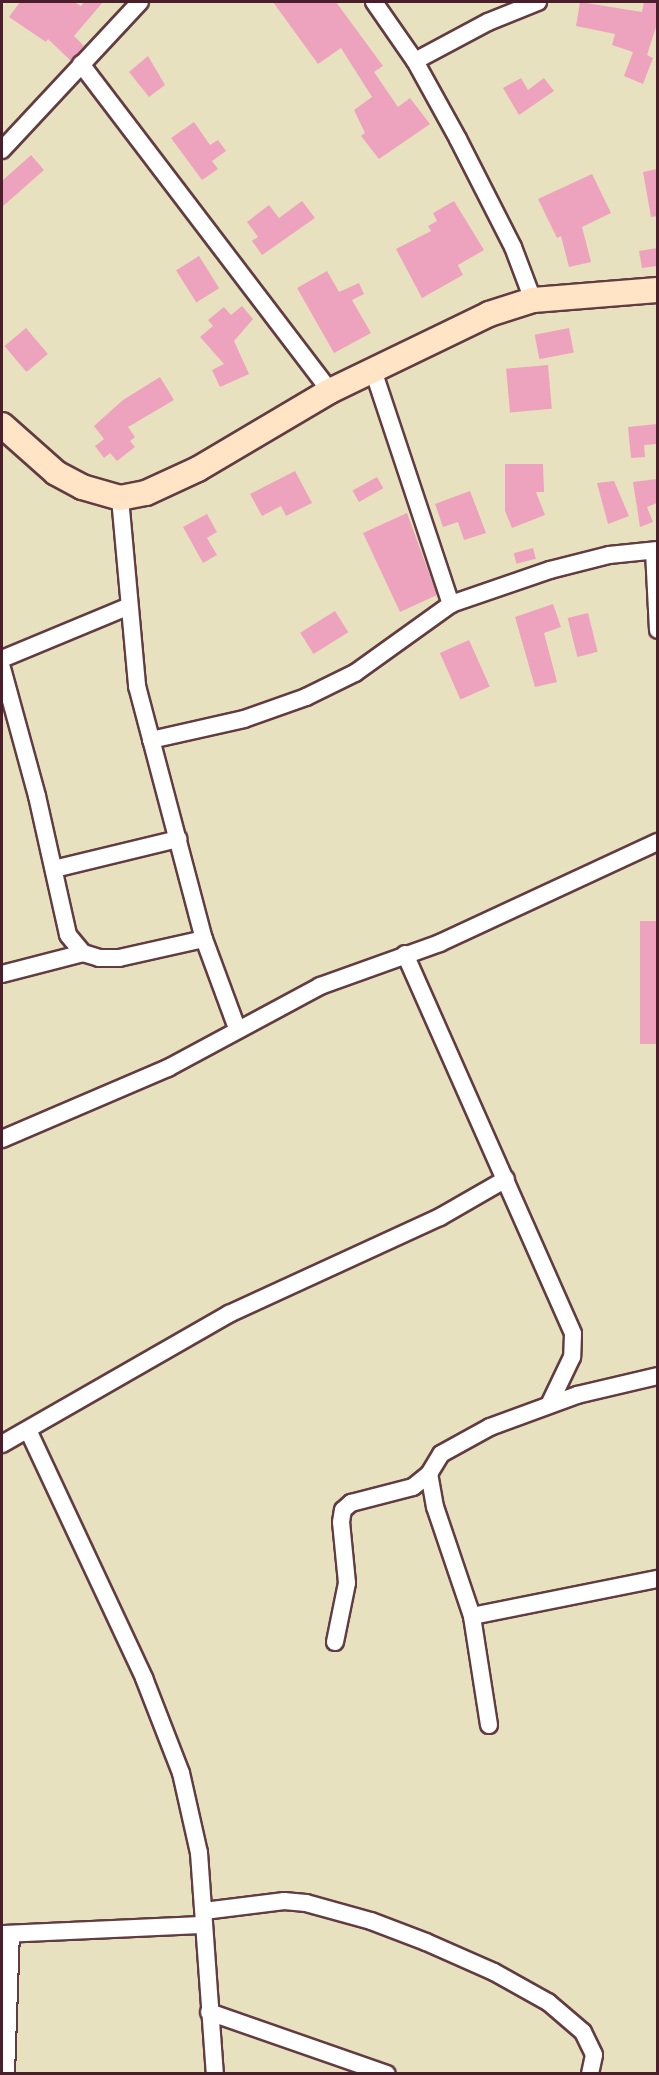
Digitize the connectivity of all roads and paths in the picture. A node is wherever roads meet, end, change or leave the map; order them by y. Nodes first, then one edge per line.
1 (140, 2) edge
2 (374, 2) edge
3 (538, 2) edge
4 (416, 62) junction
5 (81, 64) junction
6 (2, 150) edge
7 (657, 290) edge
8 (532, 300) junction
9 (373, 370) junction
10 (330, 391) junction
11 (2, 426) edge
12 (120, 498) junction
13 (656, 550) edge
14 (451, 604) junction
15 (127, 607) junction
16 (657, 630) edge
17 (2, 659) edge
18 (2, 668) edge
19 (151, 741) junction
20 (178, 839) junction
21 (657, 842) edge
22 (54, 869) junction
23 (204, 939) junction
24 (83, 952) junction
25 (405, 954) junction
26 (2, 974) edge
27 (237, 1028) junction
28 (2, 1139) edge
29 (506, 1179) junction
30 (657, 1376) edge
31 (550, 1404) junction
32 (28, 1430) junction
33 (2, 1444) edge
34 (429, 1474) junction
35 (657, 1579) edge
36 (472, 1616) junction
37 (335, 1642) dead end
38 (489, 1725) dead end
39 (204, 1918) junction
40 (6, 1934) edge
41 (209, 2012) junction
42 (6, 2073) edge
43 (215, 2073) edge
44 (387, 2073) edge
45 (590, 2073) edge

1 - 5 street
2 - 4 street
3 - 4 street
4 - 8 street
5 - 6 street
5 - 10 street
7 - 8 street
8 - 9 street
9 - 10 street
9 - 14 street
10 - 12 street
11 - 12 street
12 - 15 street
13 - 14 street
13 - 16 street
14 - 19 street
15 - 17 street
15 - 19 street
18 - 22 street
19 - 20 street
20 - 22 street
20 - 23 street
21 - 25 street
22 - 24 street
23 - 24 street
23 - 27 street
24 - 26 street
25 - 27 street
25 - 29 street
27 - 28 street
29 - 31 street
29 - 32 street
30 - 31 street
31 - 34 street
32 - 33 street
32 - 39 street
34 - 36 street
34 - 37 street
35 - 36 street
36 - 38 street
39 - 40 street
39 - 41 street
39 - 45 street
40 - 42 street
41 - 43 street
41 - 44 street

